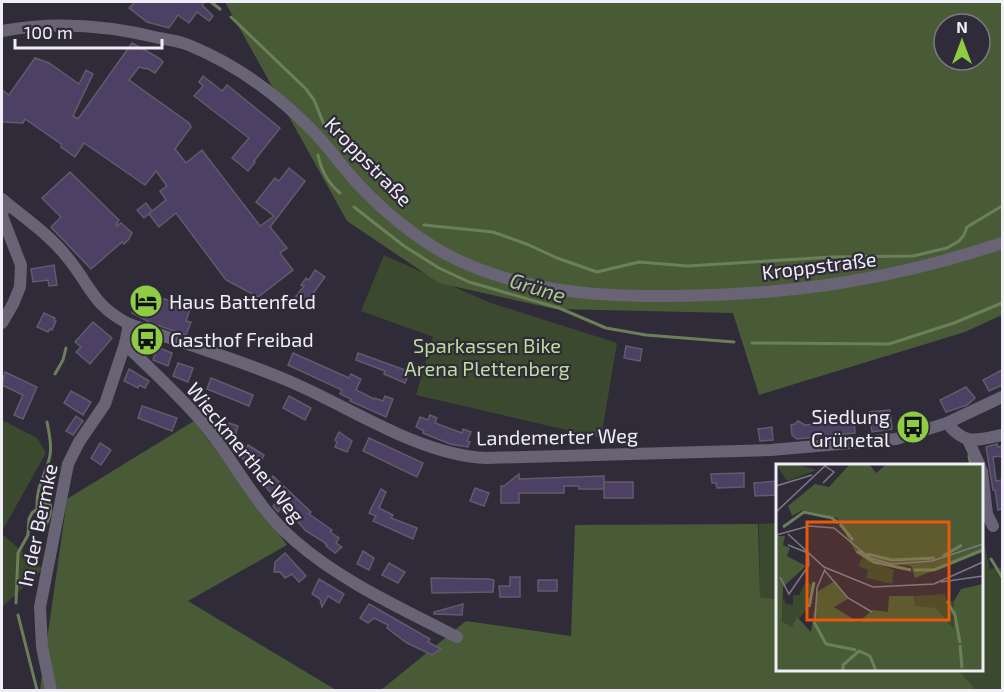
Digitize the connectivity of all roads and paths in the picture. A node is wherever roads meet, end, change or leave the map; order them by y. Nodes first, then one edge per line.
1 (2, 31) edge
2 (3, 200) edge
3 (2, 216) edge
4 (1002, 243) edge
5 (2, 322) edge
6 (129, 324) junction
7 (125, 344) junction
8 (1002, 397) edge
9 (947, 423) junction
10 (1002, 435) edge
11 (968, 440) junction
12 (980, 464) edge
13 (983, 485) edge
14 (993, 526) dead end
15 (457, 638) dead end
16 (51, 690) edge

1 - 4 street, Kroppstraße
2 - 3 street
2 - 6 street, Landemerter Weg
3 - 5 street
6 - 7 street
6 - 9 street, Landemerter Weg
7 - 15 street, Wieckmerther Weg
7 - 16 street, In der Bermke
8 - 9 street, Landemerter Weg
9 - 11 street
10 - 11 street
11 - 12 street
13 - 14 street

